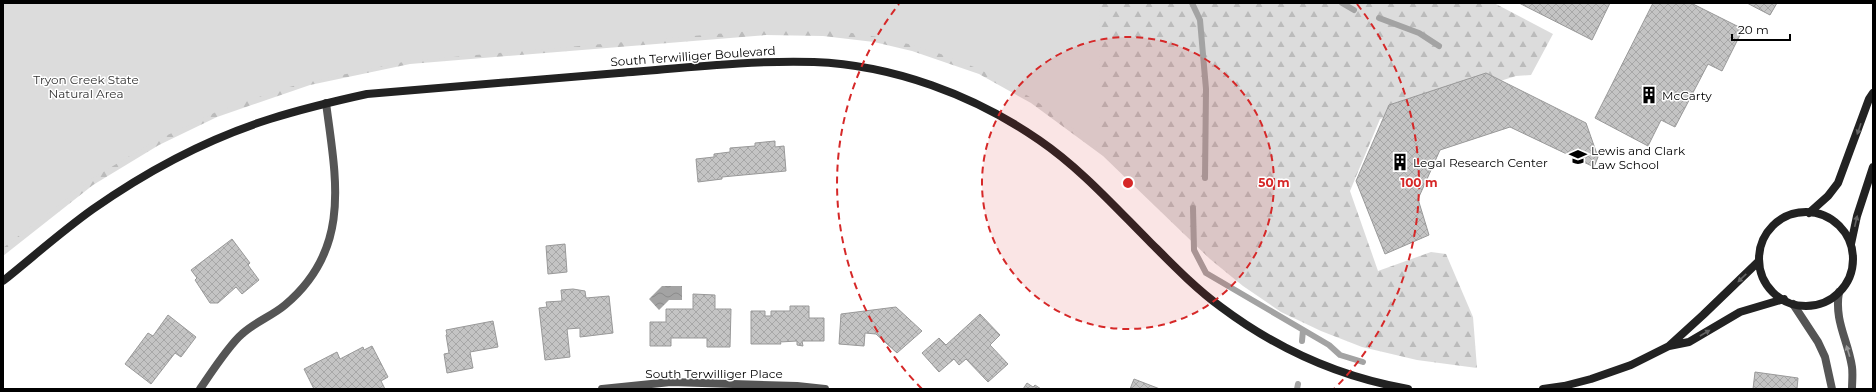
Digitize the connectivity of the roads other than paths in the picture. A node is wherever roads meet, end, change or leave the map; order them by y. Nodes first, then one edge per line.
1 (1873, 93) edge
2 (326, 104) junction
3 (1873, 167) edge
4 (1809, 213) junction
5 (1851, 244) junction
6 (1759, 261) junction
7 (3, 281) edge
8 (1839, 292) junction
9 (1784, 299) junction
10 (1793, 304) junction
11 (1668, 346) junction
12 (200, 389) edge
13 (602, 389) edge
14 (825, 389) edge
15 (1408, 389) edge
16 (1543, 389) edge
17 (1832, 389) edge
18 (1852, 389) edge

1 -> 4 main road
2 - 7 main road, South Terwilliger Boulevard
2 - 12 street
2 - 15 main road, South Terwilliger Boulevard
5 -> 3 main road
4 - 5 main road
4 - 6 main road
5 - 8 main road
6 - 9 main road
6 -> 11 main road
8 - 10 main road
18 -> 8 street
9 - 10 main road
11 -> 9 main road
10 - 17 street
11 - 16 main road
13 - 14 street, South Terwilliger Place

